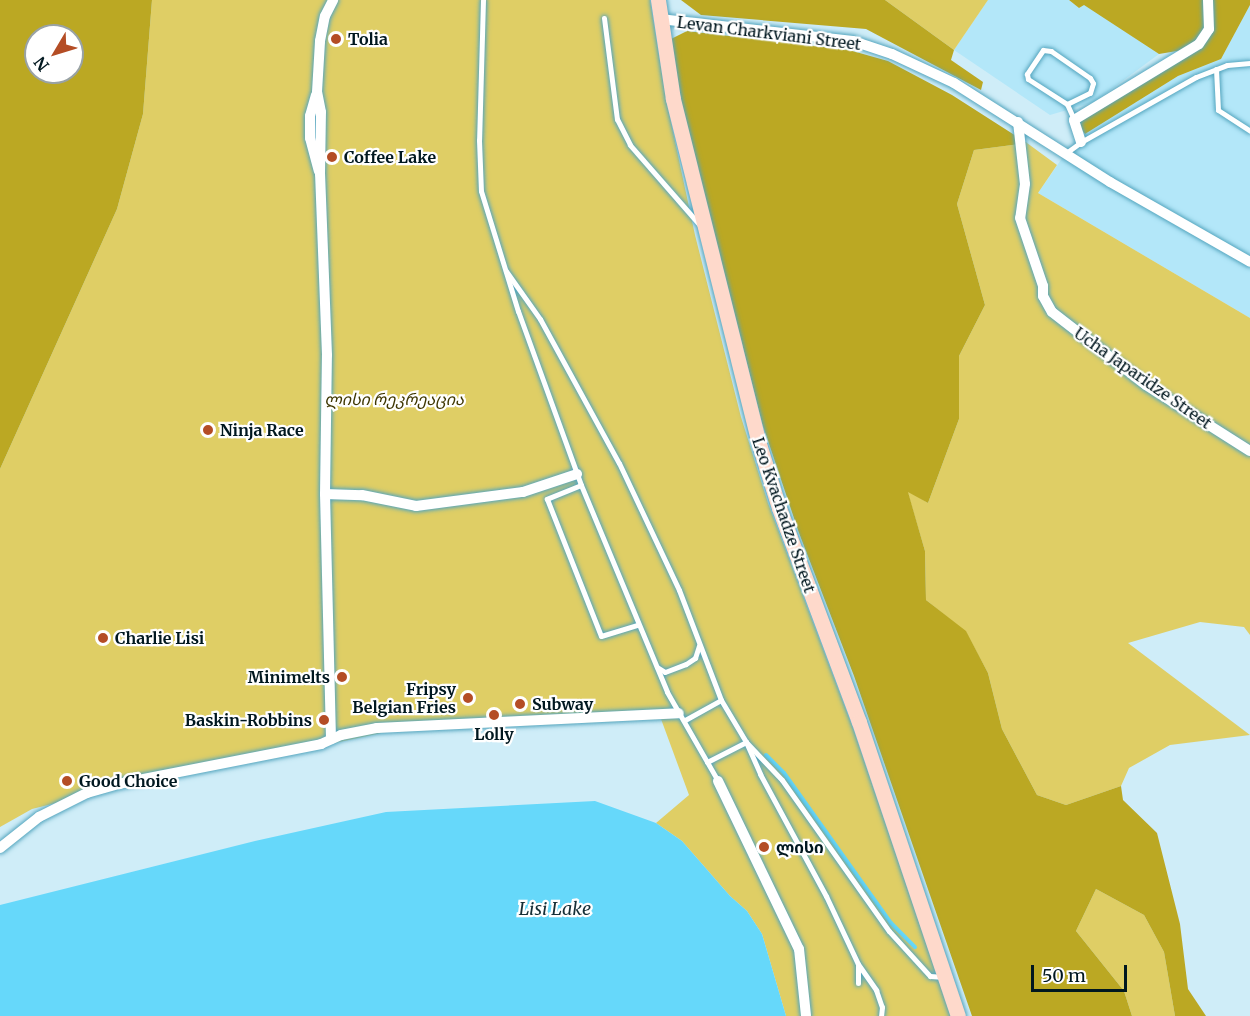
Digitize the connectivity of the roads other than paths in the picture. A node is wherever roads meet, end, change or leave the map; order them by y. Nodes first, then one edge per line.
1 (333, 0) edge
2 (483, 0) edge
3 (658, 0) edge
4 (1208, 0) edge
5 (604, 18) dead end
6 (660, 19) junction
7 (1250, 63) edge
8 (1216, 69) junction
9 (1067, 104) junction
10 (1074, 120) junction
11 (1018, 122) junction
12 (1250, 131) edge
13 (1081, 142) junction
14 (1065, 154) junction
15 (704, 229) junction
16 (1250, 262) edge
17 (506, 271) junction
18 (1250, 451) edge
19 (579, 479) junction
20 (325, 494) junction
21 (639, 625) junction
22 (699, 646) junction
23 (657, 667) junction
24 (721, 700) junction
25 (682, 716) junction
26 (331, 739) junction
27 (746, 742) junction
28 (707, 762) junction
29 (718, 781) joint
30 (0, 848) edge
31 (858, 964) junction
32 (945, 977) junction
33 (858, 982) dead end
34 (806, 1016) edge
35 (880, 1016) edge
36 (958, 1016) edge

1 - 20 street
2 - 17 lane
3 - 6 main road, Leo Kvachadze Street
4 - 10 street
5 - 15 lane
6 - 11 street, Levan Charkviani Street
6 - 15 main road, Leo Kvachadze Street
7 - 8 lane
8 - 12 lane
8 - 13 lane
9 - 9 lane
9 - 10 lane
10 - 13 street
11 - 14 street, Levan Charkviani Street
11 - 18 street, Ucha Japaridze Street
13 - 14 lane
14 - 16 street, Levan Charkviani Street
15 - 32 main road, Leo Kvachadze Street
17 - 19 lane
17 - 22 lane
19 - 20 street
19 - 21 lane
19 - 21 lane
20 - 26 street
21 - 23 lane
22 - 23 lane
22 - 24 lane
23 - 25 lane
24 - 25 lane
24 - 27 lane
25 - 26 street
25 - 28 lane
26 - 30 street
27 - 28 lane
27 - 31 lane
27 - 32 lane
28 - 29 lane
29 - 34 street
31 - 33 lane
31 - 35 lane
32 - 36 main road, Leo Kvachadze Street

